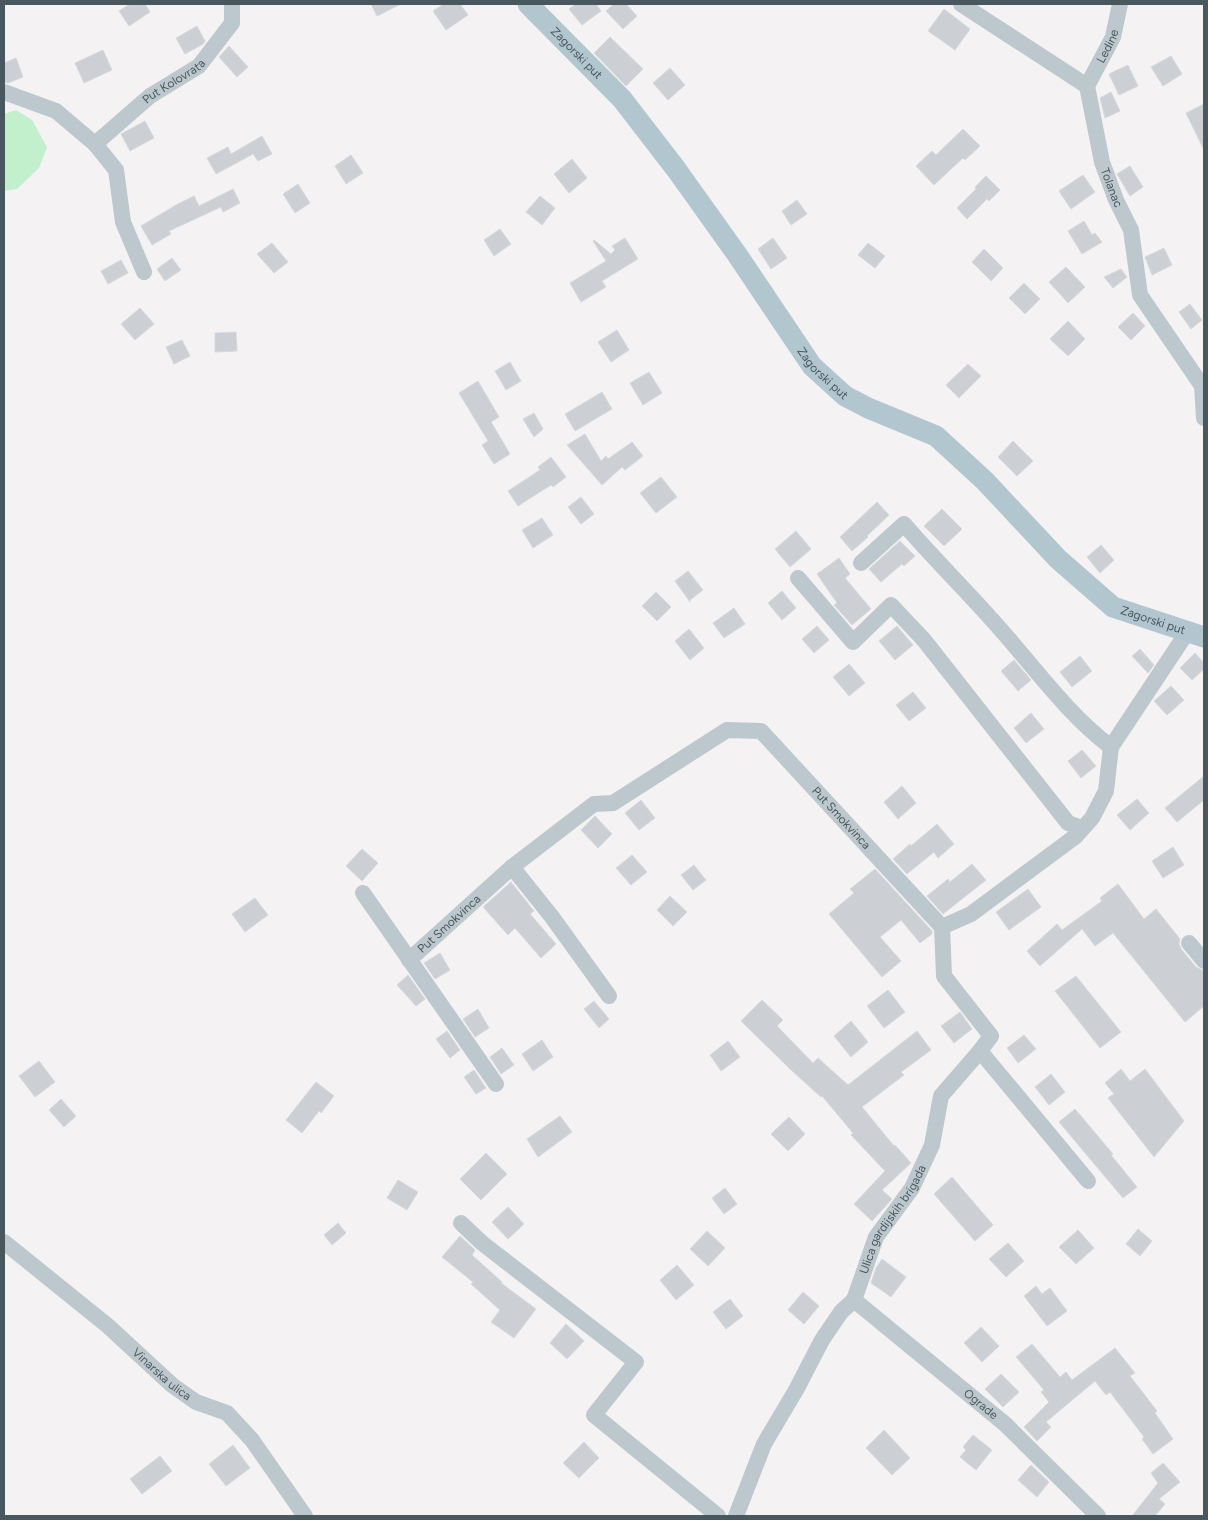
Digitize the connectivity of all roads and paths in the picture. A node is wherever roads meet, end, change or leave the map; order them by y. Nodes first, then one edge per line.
1 (232, 4) edge
2 (528, 4) edge
3 (962, 4) edge
4 (1120, 4) edge
5 (1087, 86) junction
6 (4, 92) edge
7 (95, 144) junction
8 (144, 272) dead end
9 (1204, 418) edge
10 (861, 563) dead end
11 (798, 578) dead end
12 (1196, 634) edge
13 (1112, 747) junction
14 (1082, 828) junction
15 (512, 867) junction
16 (363, 893) dead end
17 (942, 927) junction
18 (1189, 943) dead end
19 (409, 960) junction
20 (1204, 962) edge
21 (609, 996) dead end
22 (980, 1051) junction
23 (496, 1084) dead end
24 (1088, 1181) dead end
25 (461, 1223) dead end
26 (4, 1242) edge
27 (854, 1300) junction
28 (304, 1516) edge
29 (718, 1516) edge
30 (736, 1516) edge
31 (1098, 1516) edge

1 - 7 street, Put Kolovrata
2 - 12 main road, Zagorski put
3 - 5 street
4 - 5 street, Ledine
5 - 9 street, Tolanac
6 - 7 street
7 - 8 street
10 - 13 street
11 - 14 street
12 - 13 street
13 - 14 street
14 - 17 street
15 - 17 street, Put Smokvinca
15 - 19 street, Put Smokvinca
15 - 21 street
16 - 19 street
17 - 22 street, Ulica gardijskih brigada
18 - 20 street
19 - 23 street
22 - 24 street
22 - 27 street, Ulica gardijskih brigada
25 - 29 street
26 - 28 street, Vinarska ulica
27 - 30 street, Ulica gardijskih brigada
27 - 31 street, Ograde

